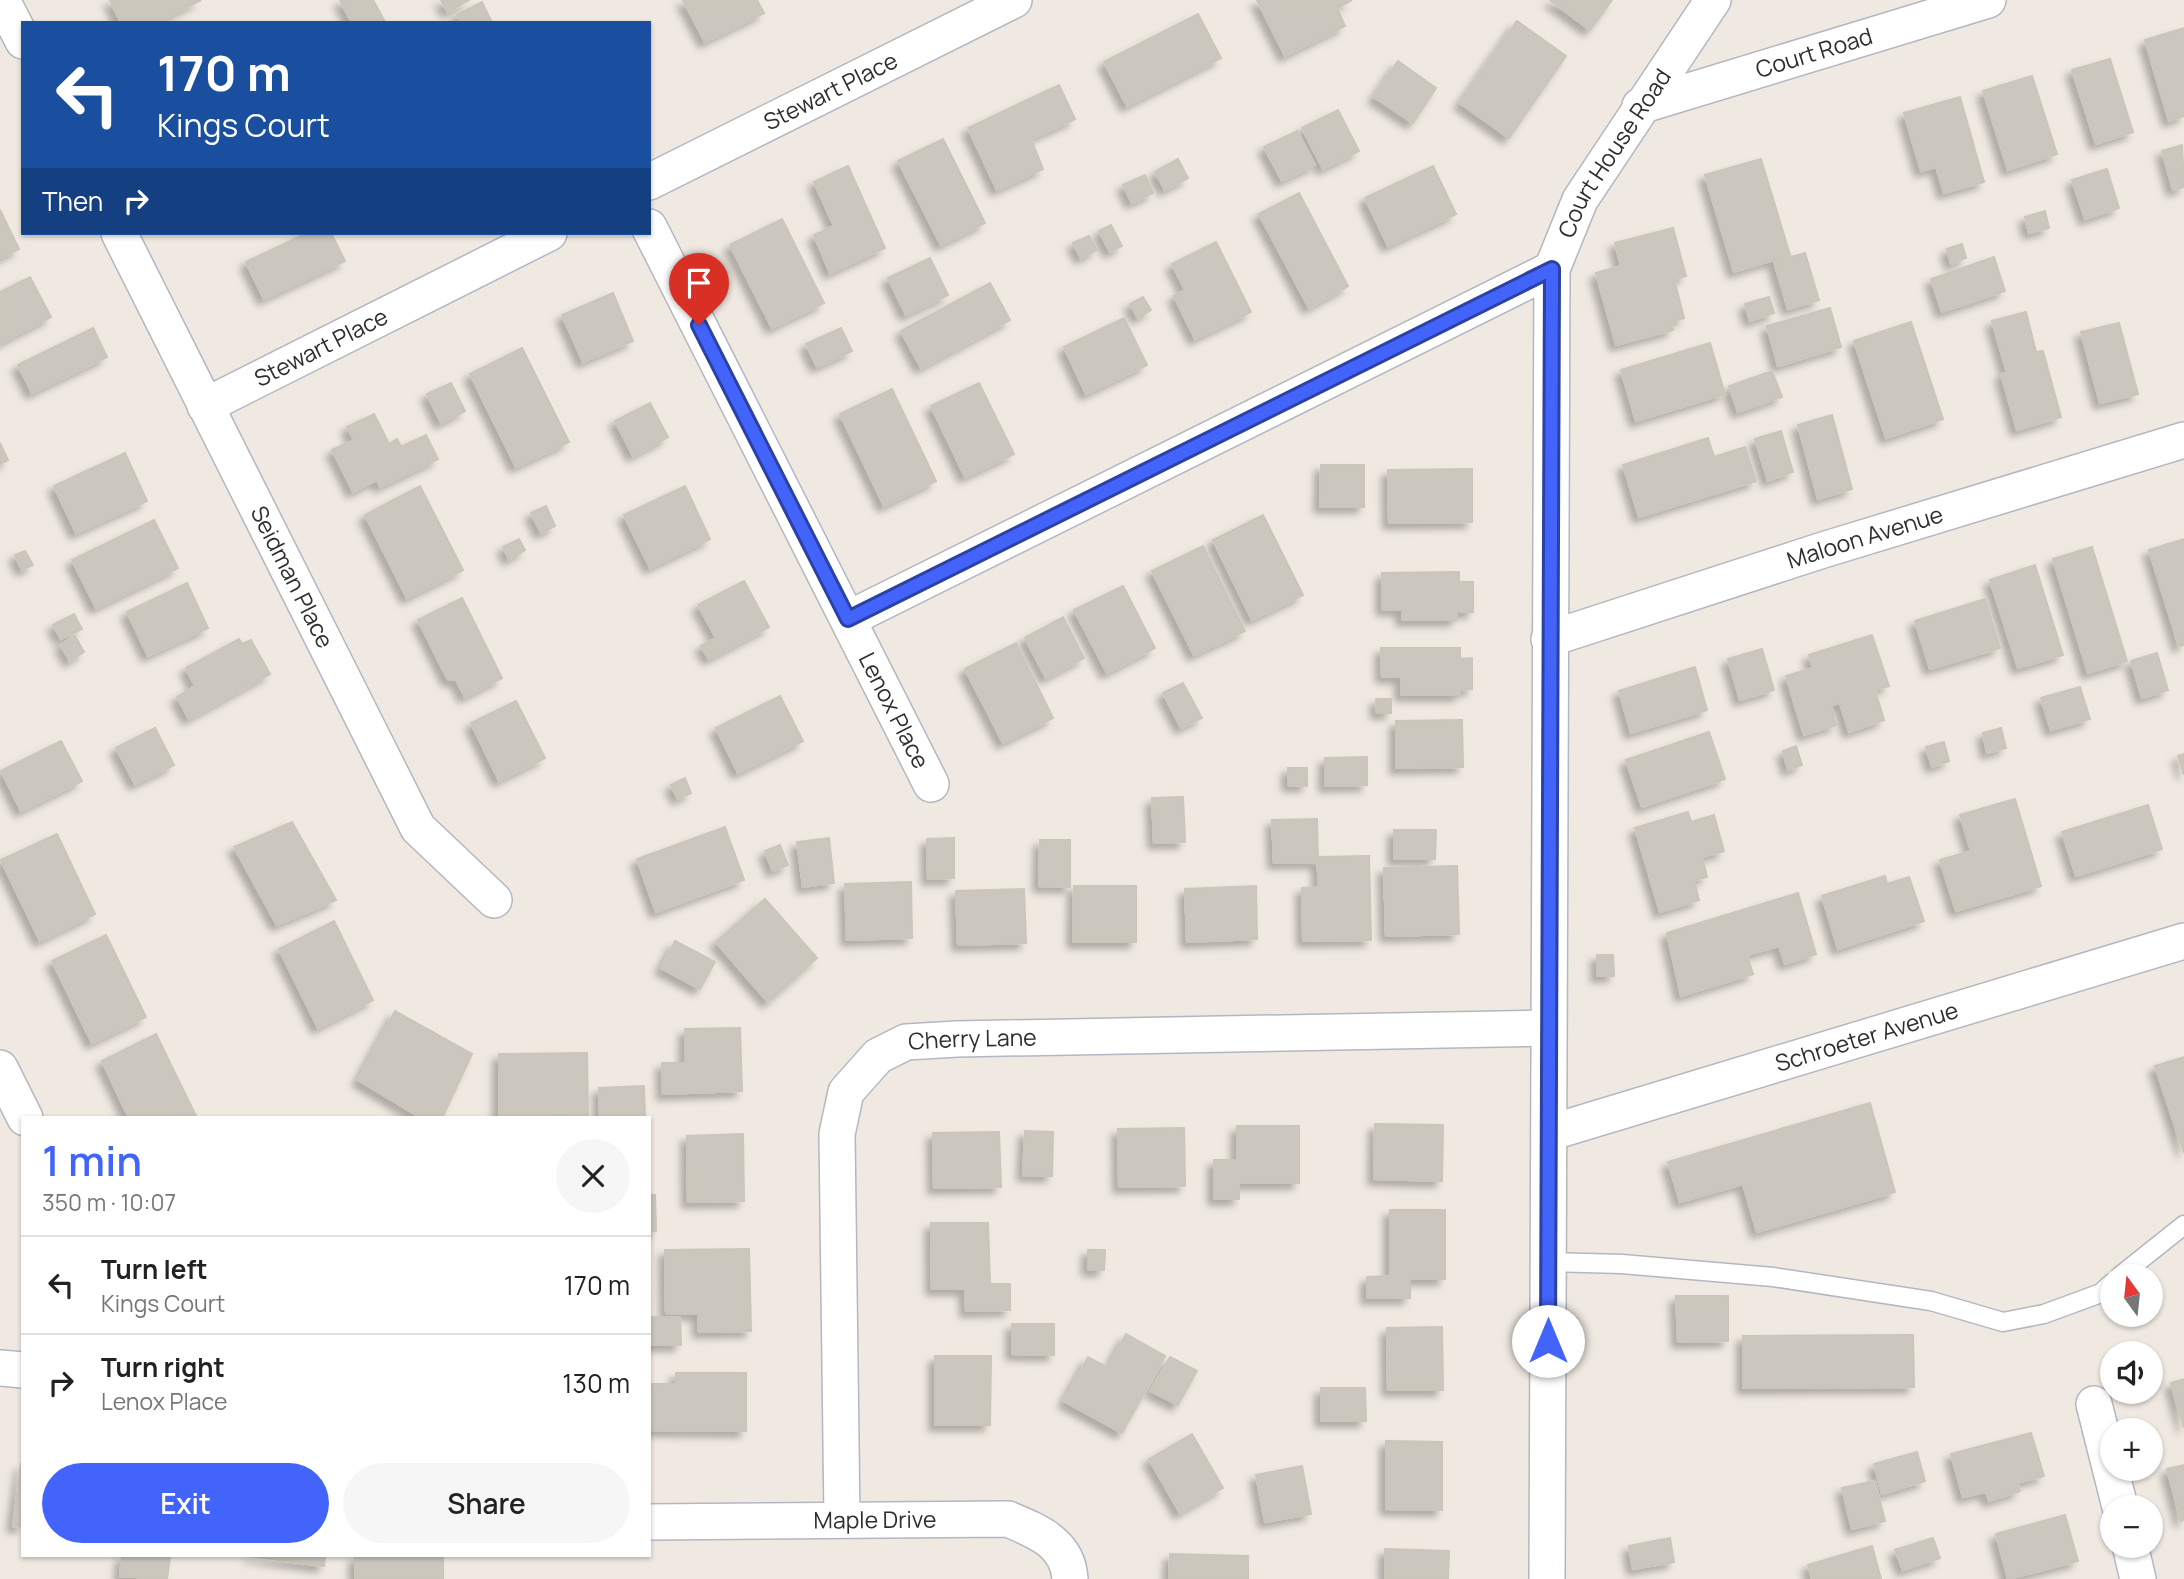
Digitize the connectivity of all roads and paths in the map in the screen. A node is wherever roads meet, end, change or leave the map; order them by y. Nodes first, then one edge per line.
1 (2, 0) edge
2 (1014, 0) edge
3 (1713, 0) edge
4 (1988, 0) edge
5 (21, 37) edge
6 (1640, 106) junction
7 (651, 182) edge
8 (651, 231) edge
9 (119, 235) edge
10 (545, 235) edge
11 (1552, 269) junction
12 (205, 406) junction
13 (2184, 440) edge
14 (848, 619) junction
15 (1549, 639) junction
16 (931, 784) dead end
17 (494, 900) dead end
18 (2184, 941) edge
19 (1547, 1028) junction
20 (0, 1069) edge
21 (24, 1116) edge
22 (1549, 1133) junction
23 (2184, 1225) edge
24 (1548, 1262) junction
25 (2135, 1264) edge
26 (2100, 1293) edge
27 (0, 1368) edge
28 (21, 1370) edge
29 (2094, 1404) dead end
30 (2117, 1495) edge
31 (842, 1519) junction
32 (651, 1522) edge
33 (2133, 1558) edge
34 (1070, 1579) edge
35 (1547, 1579) edge
36 (2138, 1579) edge

1 - 5 street
2 - 7 street, Stewart Place
3 - 6 street, Court House Road
4 - 6 street, Court Road
6 - 11 street, Court House Road
8 - 14 street, Lenox Place
9 - 12 street, Seidman Place
10 - 12 street, Stewart Place
11 - 14 street
11 - 15 street, Court House Road
12 - 17 street, Seidman Place
13 - 15 street, Maloon Avenue
14 - 16 street, Lenox Place
15 - 19 street, Court House Road
18 - 22 street, Schroeter Avenue
19 - 22 street, Court House Road
19 - 31 street, Cherry Lane
20 - 21 street
22 - 24 street, Court House Road
23 - 25 lane
24 - 26 lane
24 - 35 street, Court House Road
27 - 28 street
29 - 30 street
31 - 32 street, Maple Drive
31 - 34 street, Maple Drive
33 - 36 street

